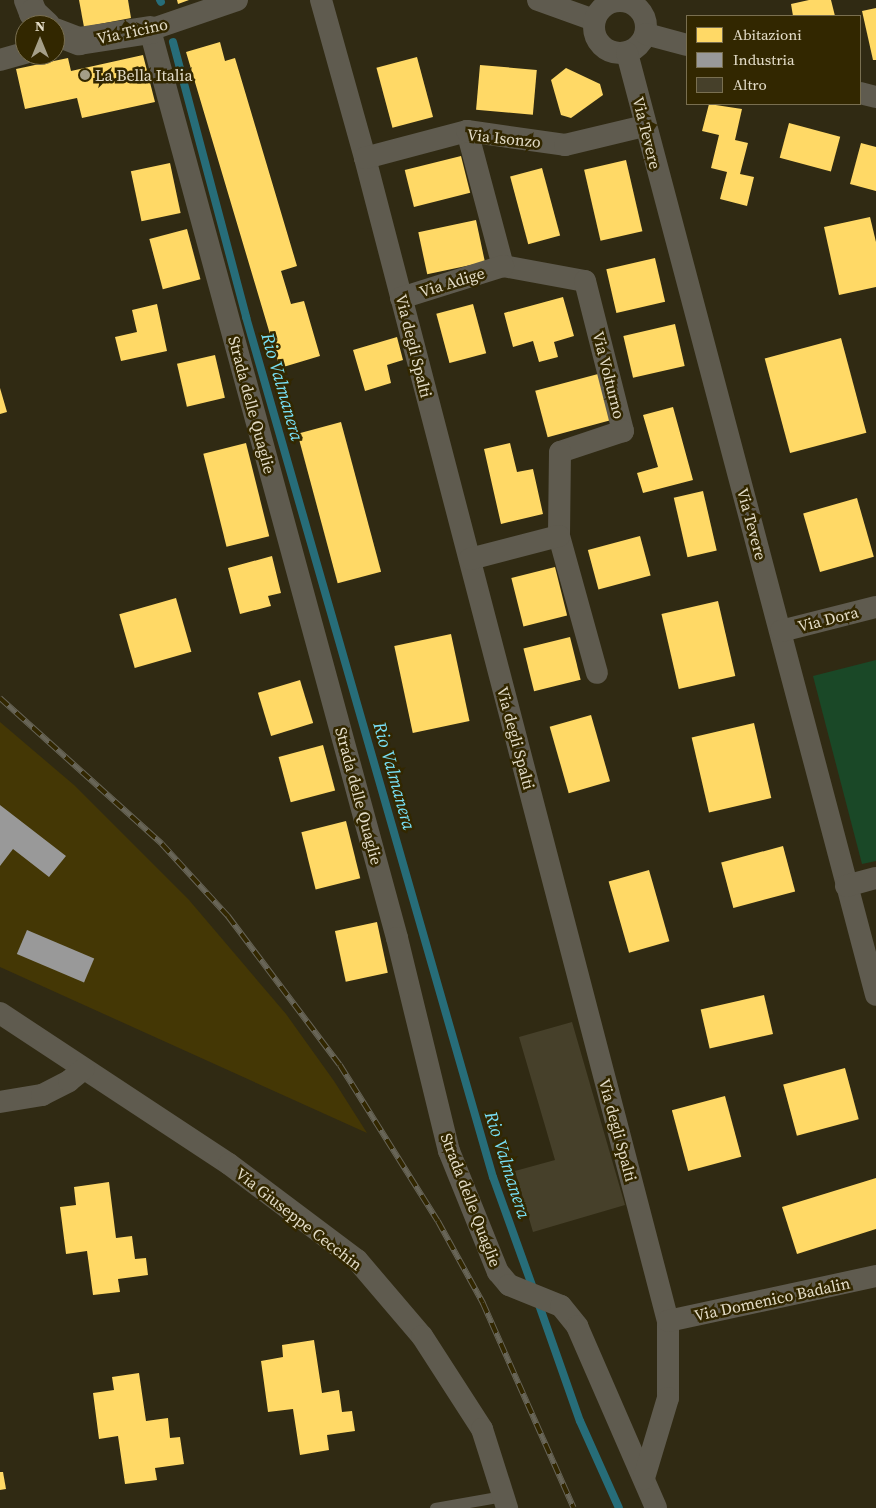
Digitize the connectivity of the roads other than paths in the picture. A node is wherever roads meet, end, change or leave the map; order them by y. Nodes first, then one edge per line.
1 (28, 0) edge
2 (236, 0) edge
3 (321, 0) edge
4 (538, 0) edge
5 (617, 0) edge
6 (35, 15) edge
7 (594, 20) junction
8 (154, 29) junction
9 (646, 34) junction
10 (65, 36) edge
11 (686, 45) edge
12 (627, 52) junction
13 (15, 56) edge
14 (0, 60) edge
15 (861, 93) edge
16 (876, 98) edge
17 (644, 126) junction
18 (467, 131) junction
19 (365, 158) junction
20 (503, 266) junction
21 (401, 298) junction
22 (559, 536) junction
23 (470, 559) junction
24 (876, 607) edge
25 (781, 631) junction
26 (597, 673) dead end
27 (876, 878) edge
28 (846, 886) junction
29 (876, 996) edge
30 (0, 1012) edge
31 (84, 1069) junction
32 (0, 1102) edge
33 (876, 1276) edge
34 (668, 1321) junction
35 (644, 1478) junction
36 (505, 1502) edge
37 (435, 1508) edge
38 (656, 1508) edge

1 - 6 street
2 - 8 street, Via Ticino
3 - 19 street, Via degli Spalti
4 - 7 street
5 - 7 street
5 - 9 street
7 - 12 street
8 - 10 street, Via Ticino
8 - 35 street, Strada delle Quaglie
9 - 11 street
9 - 12 street
12 - 17 street, Via Tevere
13 - 14 street
15 - 16 street
17 - 18 street, Via Isonzo
17 - 25 street, Via Tevere
18 - 19 street, Via Isonzo
18 - 20 street
19 - 21 street, Via degli Spalti
20 - 21 street, Via Adige
20 - 22 street, Via Volturno
21 - 23 street, Via degli Spalti
22 - 23 street
22 - 26 street, Via Volturno
23 - 34 street, Via degli Spalti
24 - 25 street, Via Dora
25 - 28 street, Via Tevere
27 - 28 street
28 - 29 street, Via Tevere
30 - 31 street, Via Giuseppe Cecchin
31 - 32 street
31 - 36 street, Via Giuseppe Cecchin
33 - 34 street, Via Domenico Badalin
34 - 35 street, Via degli Spalti
35 - 38 street, Strada delle Quaglie
36 - 37 lane

